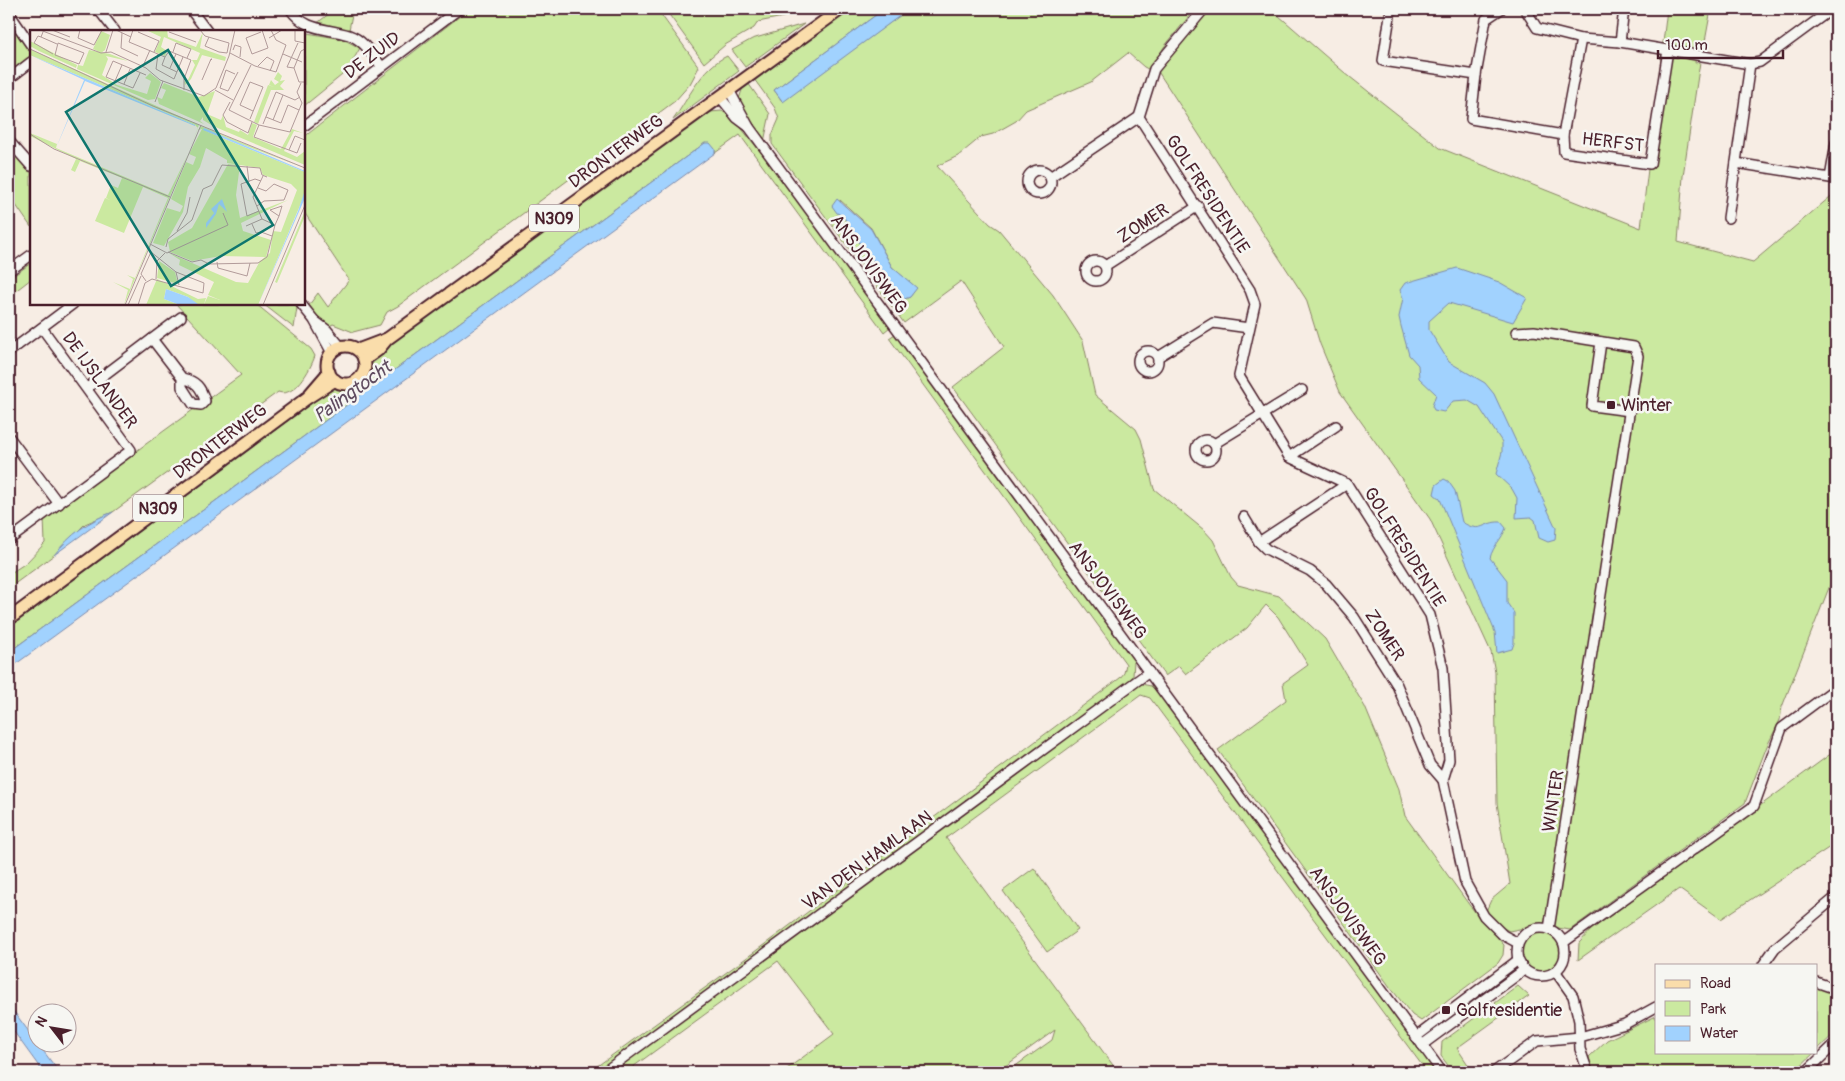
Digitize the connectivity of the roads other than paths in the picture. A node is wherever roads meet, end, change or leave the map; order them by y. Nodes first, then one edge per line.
1 (98, 9) edge
2 (190, 9) edge
3 (290, 9) edge
4 (459, 9) edge
5 (841, 9) edge
6 (1204, 9) edge
7 (1391, 9) edge
8 (1501, 9) edge
9 (1524, 9) edge
10 (1624, 9) edge
11 (1833, 11) edge
12 (9, 13) edge
13 (114, 30) edge
14 (205, 30) edge
15 (1581, 39) junction
16 (1620, 42) junction
17 (30, 44) edge
18 (1668, 50) junction
19 (30, 63) edge
20 (1750, 64) junction
21 (382, 67) junction
22 (1476, 76) junction
23 (9, 79) edge
24 (725, 94) junction
25 (1139, 118) junction
26 (305, 125) edge
27 (1563, 135) junction
28 (9, 141) edge
29 (1836, 143) edge
30 (1736, 163) junction
31 (30, 165) edge
32 (1050, 177) dead end
33 (1198, 206) junction
34 (1728, 218) dead end
35 (30, 256) edge
36 (1105, 266) dead end
37 (9, 270) edge
38 (72, 305) edge
39 (303, 305) edge
40 (181, 317) dead end
41 (42, 328) junction
42 (1249, 328) junction
43 (1516, 332) dead end
44 (152, 339) junction
45 (1602, 342) junction
46 (336, 350) junction
47 (9, 352) edge
48 (361, 355) junction
49 (1158, 357) dead end
50 (332, 376) junction
51 (182, 378) dead end
52 (87, 388) junction
53 (1302, 390) dead end
54 (1630, 411) junction
55 (1262, 416) junction
56 (1336, 426) dead end
57 (9, 437) edge
58 (1214, 444) dead end
59 (1289, 457) junction
60 (1347, 484) junction
61 (59, 504) junction
62 (1244, 517) dead end
63 (9, 540) edge
64 (1259, 542) junction
65 (9, 619) edge
66 (1149, 672) junction
67 (1836, 688) edge
68 (1443, 780) junction
69 (1836, 897) edge
70 (1549, 929) junction
71 (1564, 942) junction
72 (1518, 943) junction
73 (1518, 960) junction
74 (1764, 964) edge
75 (1524, 970) junction
76 (1556, 972) junction
77 (1818, 983) edge
78 (1836, 989) edge
79 (1655, 1008) edge
80 (1416, 1037) junction
81 (1580, 1037) junction
82 (1836, 1043) edge
83 (1422, 1045) junction
84 (604, 1072) edge
85 (1442, 1072) edge
86 (1494, 1072) edge
87 (1588, 1072) edge
88 (1806, 1072) edge

1 - 13 street
2 - 14 street
3 - 21 street
4 - 21 street, DE ZUID
5 - 24 main road, DRONTERWEG / N309
6 - 25 street
7 - 22 street
8 - 22 street, HERFST
9 - 15 street
10 - 16 street
11 - 20 street
12 - 17 street
15 - 16 street
15 - 27 street, HERFST
16 - 18 street
18 - 20 street
18 - 27 street, HERFST
19 - 23 street
20 - 30 street
21 - 26 street, DE ZUID
22 - 27 street, HERFST
24 - 48 main road, DRONTERWEG / N309
24 - 66 street, ANSJOVISWEG
25 - 32 street
25 - 33 street, GOLFRESIDENTIE
28 - 31 street
29 - 30 street
30 - 34 street
33 - 36 street, ZOMER
33 - 42 street, GOLFRESIDENTIE
35 - 37 street
38 - 41 street, DE IJSLANDER
39 - 46 street
40 - 44 street
41 - 47 street, DE IJSLANDER
41 - 52 street, DE IJSLANDER
42 - 49 street
42 - 55 street, GOLFRESIDENTIE
43 - 45 street, WINTER
44 - 51 street
44 - 52 street
45 - 54 street, WINTER
45 - 54 street
46 - 48 main road
46 - 50 main road, N309
48 - 50 main road
50 - 65 main road, DRONTERWEG / N309
52 - 61 street, DE IJSLANDER
53 - 55 street
54 - 70 street, WINTER
55 - 58 street
55 - 59 street, GOLFRESIDENTIE
56 - 59 street
57 - 61 street
59 - 60 street, GOLFRESIDENTIE
60 - 64 street
60 - 68 street, GOLFRESIDENTIE
61 - 63 street, DE IJSLANDER
62 - 64 street, ZOMER
64 - 68 street, ZOMER
66 - 80 street, ANSJOVISWEG
66 - 84 street, VAN DEN HAMLAAN
67 - 71 street
68 - 72 street, GOLFRESIDENTIE
69 - 74 street
70 - 71 street
70 - 72 street
71 - 76 street
72 - 73 street
73 - 75 street
73 - 80 street
75 - 76 street
75 - 83 street
76 - 81 street
77 - 78 street
79 - 81 street
80 - 83 street, ANSJOVISWEG
81 - 86 street
81 - 87 street
82 - 88 street
83 - 85 street, ANSJOVISWEG

